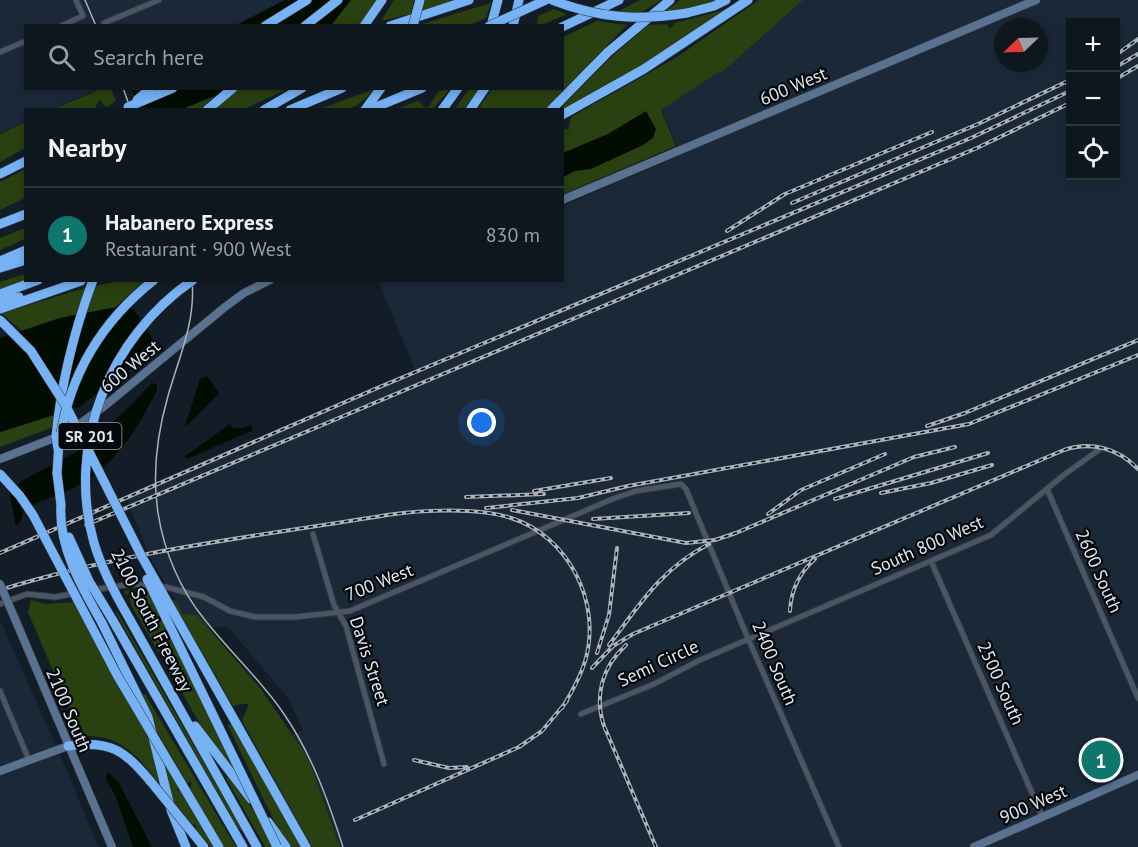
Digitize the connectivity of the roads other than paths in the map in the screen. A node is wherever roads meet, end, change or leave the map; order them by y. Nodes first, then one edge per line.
1 (76, 0) edge
2 (158, 0) edge
3 (307, 0) edge
4 (338, 0) edge
5 (382, 0) edge
6 (420, 0) edge
7 (469, 0) edge
8 (498, 0) edge
9 (519, 0) edge
10 (546, 0) edge
11 (552, 0) edge
12 (619, 0) edge
13 (670, 0) edge
14 (726, 0) edge
15 (748, 0) edge
16 (1036, 0) edge
17 (104, 23) dead end
18 (66, 24) edge
19 (268, 24) edge
20 (308, 24) edge
21 (365, 24) edge
22 (396, 24) edge
23 (414, 24) edge
24 (491, 24) edge
25 (494, 24) edge
26 (513, 24) edge
27 (564, 26) edge
28 (24, 42) edge
29 (0, 52) edge
30 (148, 90) edge
31 (158, 90) edge
32 (168, 90) edge
33 (231, 90) edge
34 (299, 90) edge
35 (337, 90) edge
36 (380, 90) edge
37 (417, 90) edge
38 (457, 90) edge
39 (484, 90) edge
40 (126, 108) edge
41 (209, 108) edge
42 (267, 108) edge
43 (295, 108) edge
44 (368, 108) edge
45 (372, 108) edge
46 (443, 108) edge
47 (471, 108) edge
48 (553, 108) edge
49 (566, 114) edge
50 (24, 162) edge
51 (0, 174) edge
52 (564, 199) edge
53 (24, 215) edge
54 (0, 224) edge
55 (24, 251) edge
56 (0, 261) edge
57 (24, 261) edge
58 (0, 268) edge
59 (33, 282) edge
60 (78, 282) edge
61 (79, 282) edge
62 (92, 282) edge
63 (152, 282) edge
64 (191, 282) edge
65 (266, 282) edge
66 (0, 294) edge
67 (0, 302) edge
68 (0, 309) edge
69 (0, 320) edge
70 (58, 449) junction
71 (1100, 449) dead end
72 (0, 459) edge
73 (0, 474) edge
74 (686, 489) joint
75 (1047, 489) junction
76 (112, 497) junction
77 (61, 505) junction
78 (313, 534) dead end
79 (931, 561) junction
80 (0, 584) edge
81 (0, 604) edge
82 (339, 613) junction
83 (748, 640) junction
84 (157, 670) junction
85 (0, 691) edge
86 (1138, 698) edge
87 (581, 714) dead end
88 (68, 746) junction
89 (29, 760) junction
90 (384, 764) dead end
91 (0, 771) edge
92 (1138, 775) edge
93 (1042, 816) junction
94 (993, 843) edge
95 (112, 847) edge
96 (186, 847) edge
97 (204, 847) edge
98 (219, 847) edge
99 (243, 847) edge
100 (257, 847) edge
101 (277, 847) edge
102 (286, 847) edge
103 (306, 847) edge
104 (839, 847) edge
105 (974, 847) edge

1 - 18 street
2 - 17 street
3 - 19 highway
4 - 20 highway
5 - 21 highway
6 - 23 highway, bridge
7 - 22 highway
8 - 24 highway
9 - 26 highway
10 - 25 highway, bridge
11 - 14 highway, bridge
12 - 27 highway
13 - 48 highway
15 - 49 highway
16 - 52 street, 600 West
28 - 29 street
30 - 40 highway, bridge
31 - 40 highway, bridge
32 - 40 highway, bridge
33 - 41 highway
34 - 42 highway
35 - 43 highway
36 - 44 highway
37 - 45 highway
38 - 46 highway
39 - 47 highway
50 - 51 highway
53 - 54 highway
55 - 56 highway
57 - 58 highway
59 - 66 highway
60 - 67 highway
61 - 68 highway
62 - 70 highway, bridge
63 - 70 highway, bridge
64 - 84 highway, 2100 South Freeway / SR 201, bridge
65 - 72 street, 600 West
69 - 76 highway, bridge
70 - 77 highway, 2100 South Freeway / SR 201
71 - 75 street, South 800 West
73 - 98 highway, bridge
74 - 82 street, 700 West
74 - 83 street, 2400 South
75 - 79 street, South 800 West
75 - 86 street, 2600 South
76 - 101 highway, bridge
76 - 103 highway, bridge
77 - 96 highway, bridge
77 - 99 highway, 2100 South Freeway / SR 201, bridge
78 - 82 street, Davis Street
79 - 83 street, South 800 West
79 - 93 street, 2500 South
80 - 88 street, 2100 South, bridge
81 - 82 street, 700 West
82 - 90 street, Davis Street
83 - 87 street, Semi Circle
83 - 104 street, 2400 South
84 - 100 highway, 2100 South Freeway / SR 201
84 - 102 highway
85 - 89 street
88 - 89 street
88 - 95 street, 2100 South
88 - 97 highway, bridge
89 - 91 street
92 - 93 street, 900 West
93 - 94 street, 900 West
94 - 105 street, 900 West

